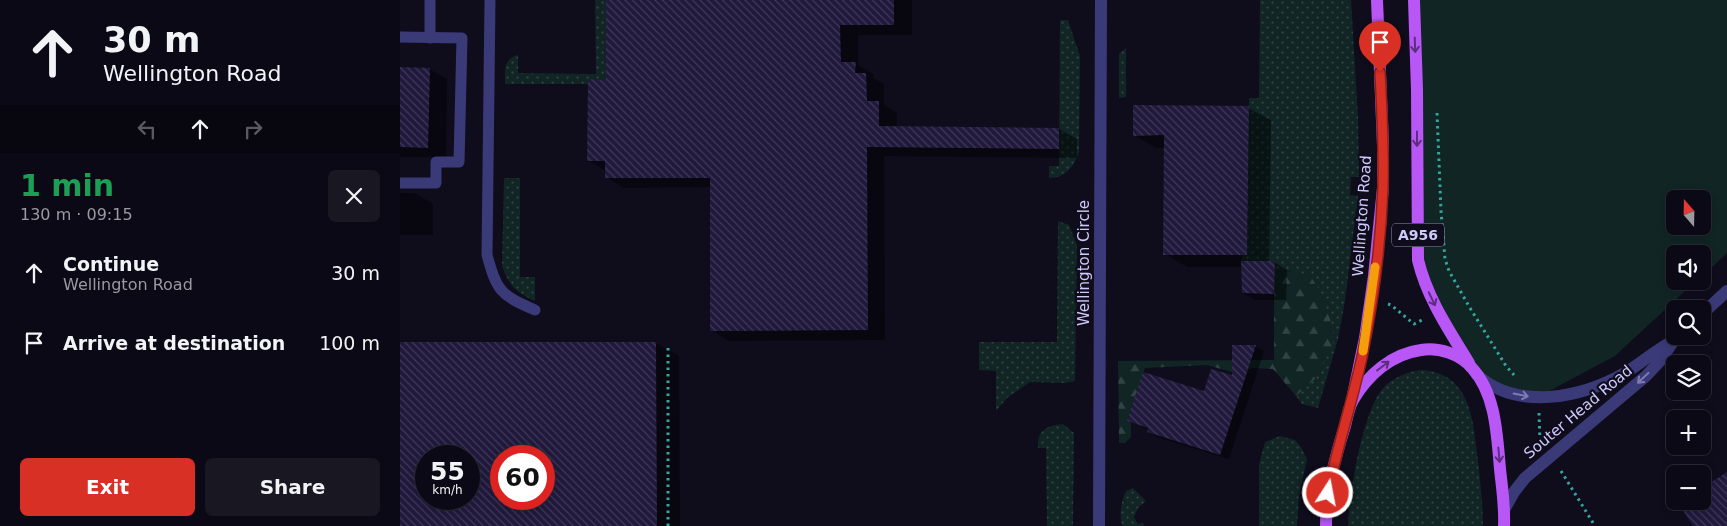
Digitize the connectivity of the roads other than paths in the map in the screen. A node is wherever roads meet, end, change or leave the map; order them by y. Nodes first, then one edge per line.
1 (430, 0) edge
2 (490, 0) edge
3 (1101, 0) edge
4 (1377, 0) edge
5 (1414, 0) edge
6 (400, 37) edge
7 (430, 38) junction
8 (400, 183) edge
9 (1727, 291) edge
10 (1711, 306) edge
11 (535, 310) dead end
12 (1666, 345) edge
13 (1671, 345) edge
14 (1475, 371) junction
15 (1352, 402) junction
16 (1504, 510) junction
17 (1099, 526) edge
18 (1326, 526) edge
19 (1504, 526) edge

1 - 7 lane
2 - 11 lane
3 - 17 street, Wellington Circle
4 - 15 main road, Wellington Road / A956
5 -> 14 main road, A956
6 - 7 lane
7 - 8 lane
9 - 10 street
14 -> 12 street, Souter Head Road
13 -> 16 street, Souter Head Road
15 -> 14 main road, A956
14 -> 16 main road, A956
15 - 18 main road, A956
16 - 19 main road, A956

